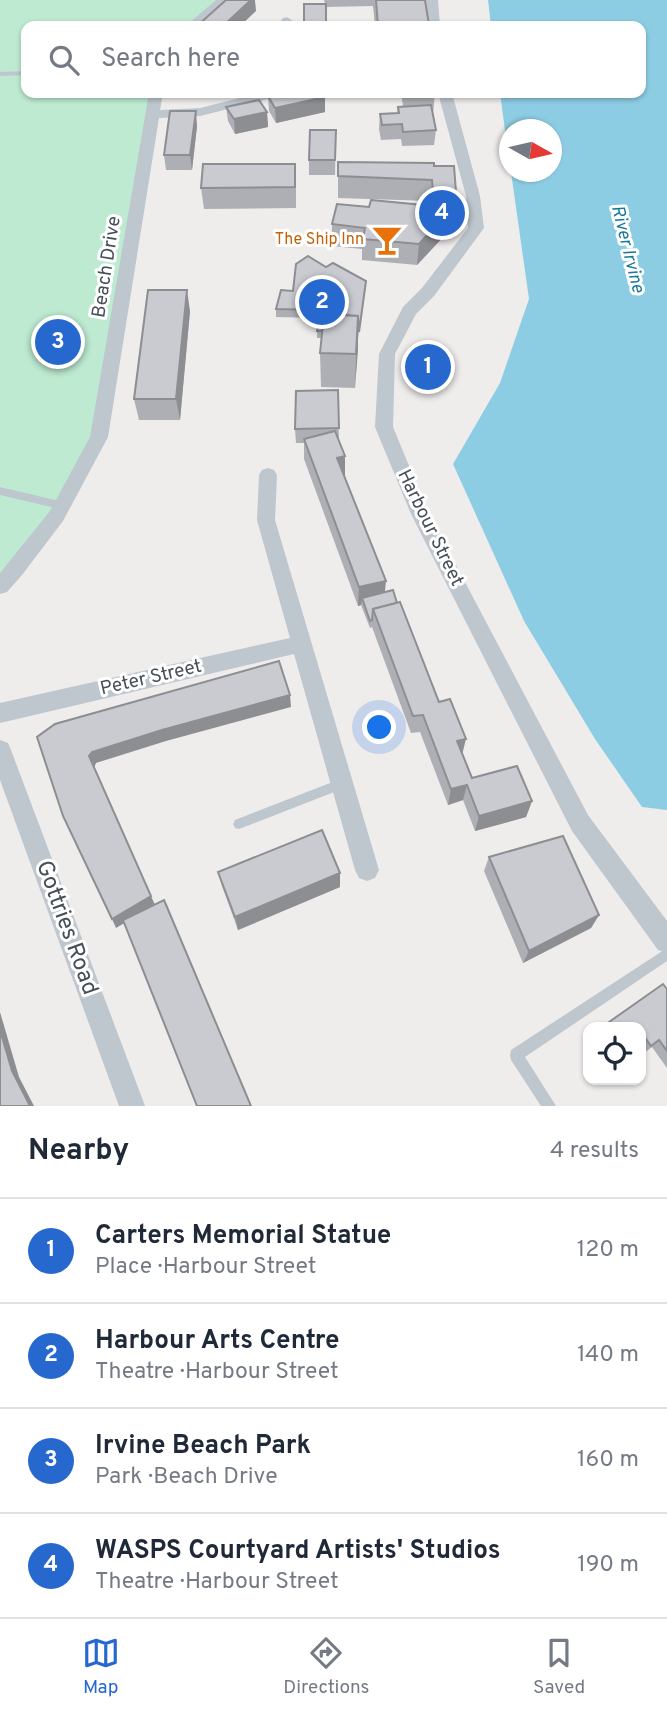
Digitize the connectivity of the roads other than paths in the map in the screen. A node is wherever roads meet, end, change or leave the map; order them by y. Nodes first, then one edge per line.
1 (223, 0) edge
2 (432, 0) edge
3 (198, 21) edge
4 (434, 21) edge
5 (21, 73) edge
6 (0, 74) edge
7 (155, 98) edge
8 (243, 98) edge
9 (446, 98) edge
10 (153, 114) junction
11 (268, 475) dead end
12 (0, 491) edge
13 (64, 506) junction
14 (0, 586) edge
15 (302, 644) junction
16 (0, 713) edge
17 (0, 750) edge
18 (343, 783) junction
19 (239, 824) dead end
20 (366, 870) dead end
21 (667, 941) edge
22 (667, 954) edge
23 (132, 1106) edge
24 (550, 1106) edge

1 - 3 street
2 - 4 street
5 - 6 lane
7 - 10 street, Beach Drive
8 - 10 street
9 - 21 street, Harbour Street
10 - 13 street, Beach Drive
11 - 15 street
12 - 13 lane
13 - 14 street, Beach Drive
15 - 16 street, Peter Street
15 - 18 street
17 - 23 street, Gottries Road
18 - 19 lane
18 - 20 street
22 - 24 lane

